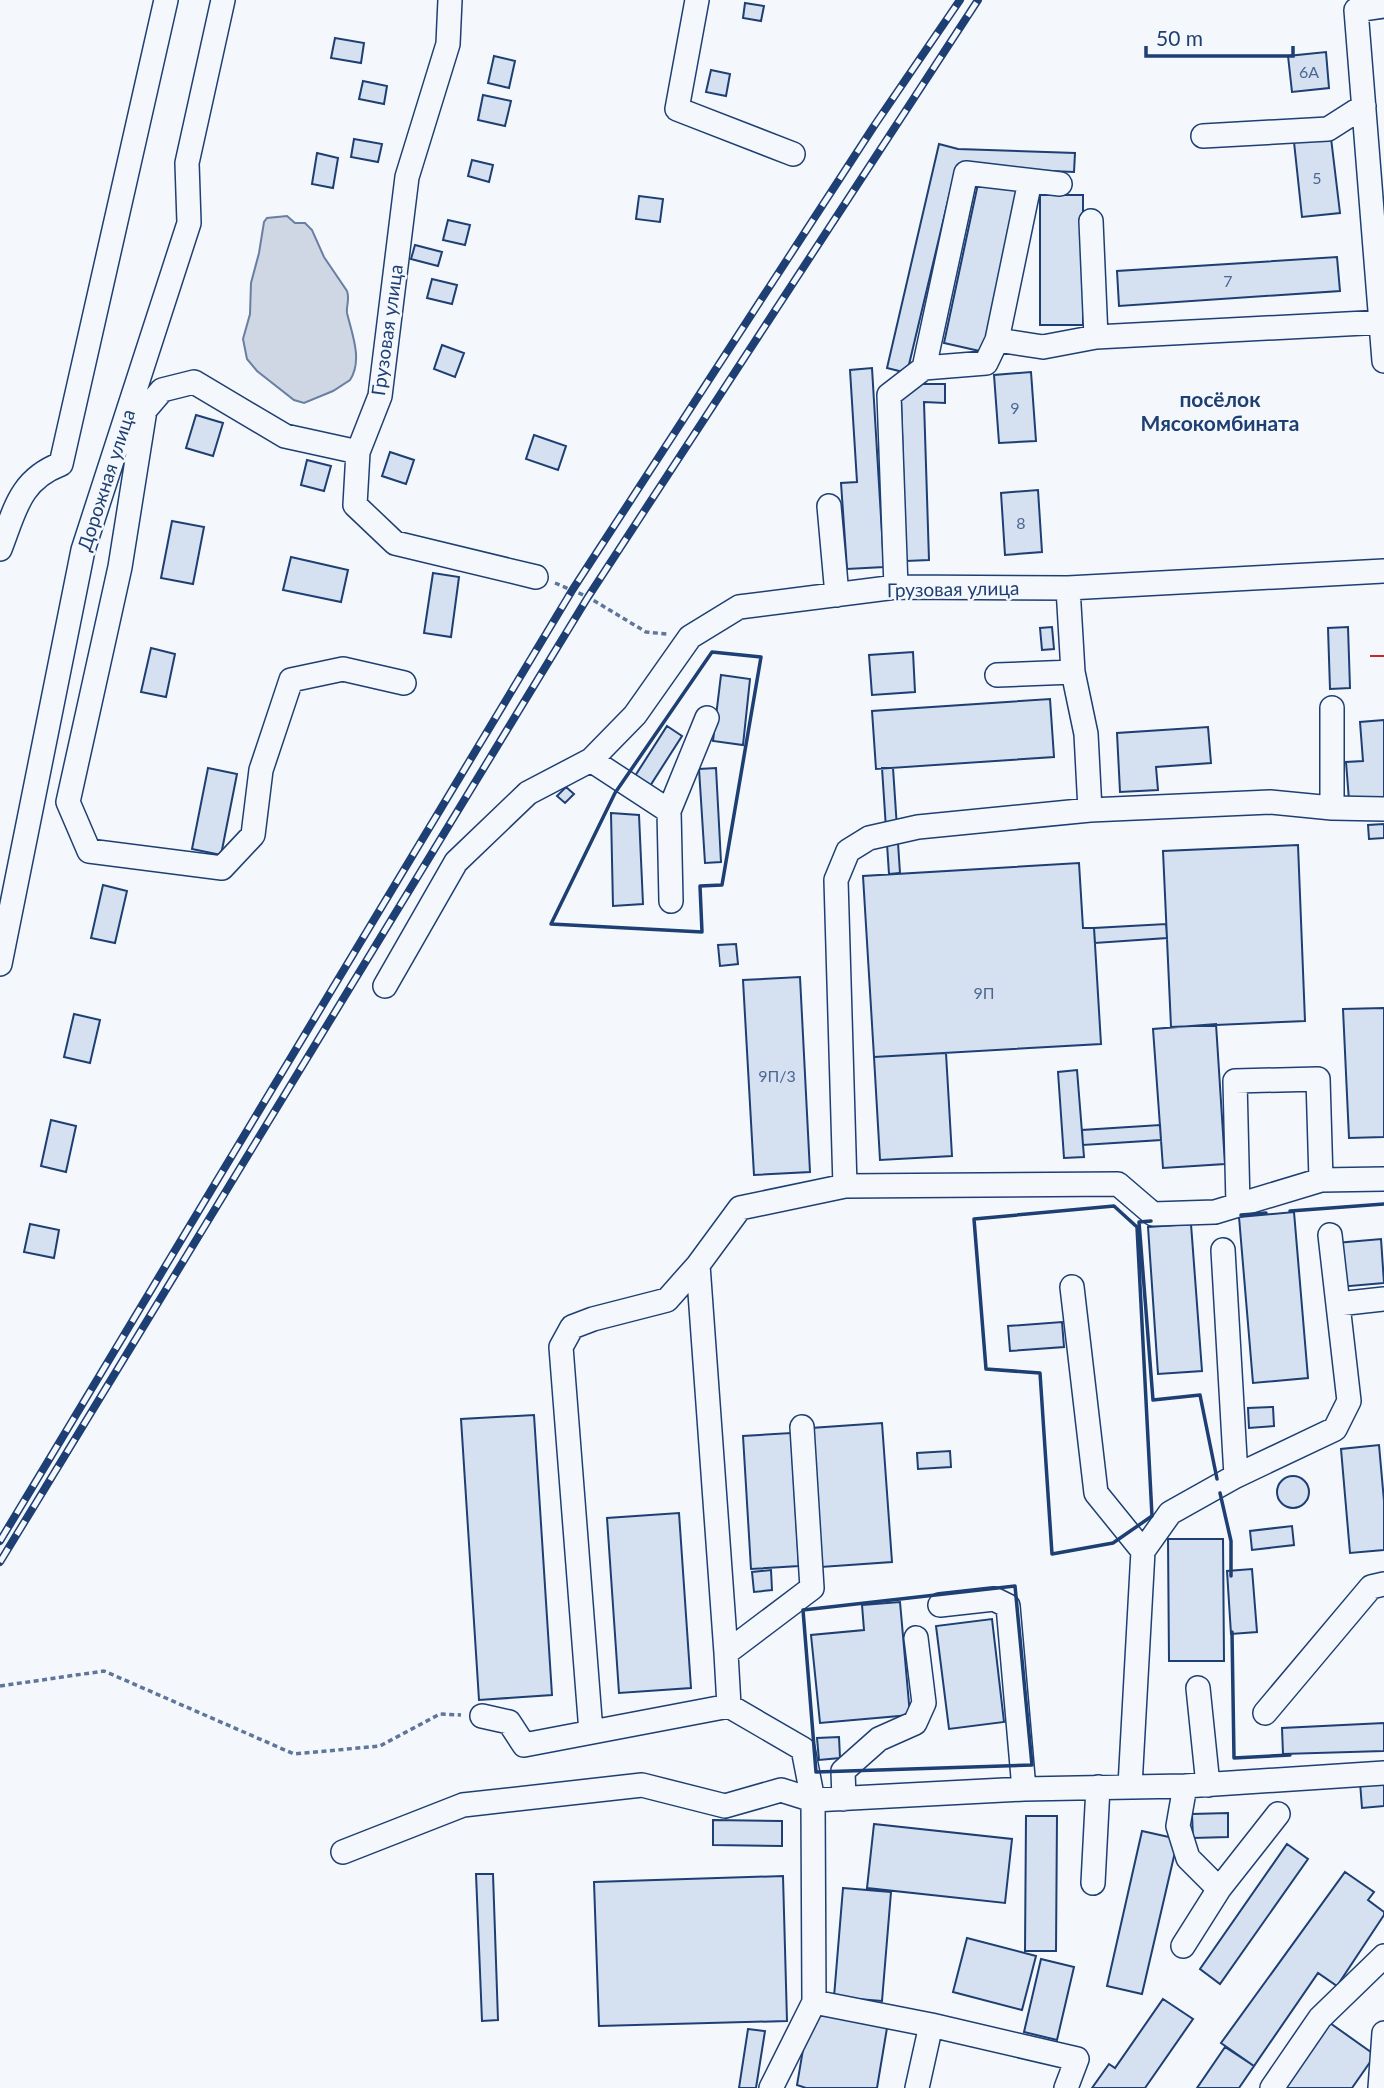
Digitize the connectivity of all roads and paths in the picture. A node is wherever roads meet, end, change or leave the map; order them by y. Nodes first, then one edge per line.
1 (166, 0) edge
2 (223, 0) edge
3 (450, 0) edge
4 (697, 0) edge
5 (1353, 5) edge
6 (1384, 6) edge
7 (1364, 106) junction
8 (1203, 136) dead end
9 (793, 154) dead end
10 (1030, 181) junction
11 (1060, 184) dead end
12 (1091, 221) dead end
13 (1382, 322) edge
14 (1096, 337) junction
15 (997, 340) junction
16 (1384, 361) edge
17 (925, 369) junction
18 (358, 452) junction
19 (830, 506) dead end
20 (0, 549) edge
21 (1384, 571) edge
22 (536, 578) joint
23 (896, 587) junction
24 (1068, 589) junction
25 (837, 595) junction
26 (690, 637) junction
27 (1073, 672) junction
28 (997, 676) dead end
29 (404, 683) dead end
30 (1332, 708) dead end
31 (707, 718) dead end
32 (591, 760) junction
33 (1332, 808) junction
34 (1384, 809) edge
35 (1090, 810) junction
36 (669, 811) junction
37 (671, 901) dead end
38 (0, 964) edge
39 (385, 986) dead end
40 (1384, 1179) edge
41 (1321, 1180) junction
42 (845, 1185) junction
43 (1238, 1205) junction
44 (1329, 1235) dead end
45 (1223, 1251) dead end
46 (698, 1265) junction
47 (1072, 1287) dead end
48 (1384, 1299) edge
49 (1338, 1304) junction
50 (802, 1427) dead end
51 (1236, 1476) junction
52 (1143, 1552) junction
53 (1384, 1584) edge
54 (940, 1605) dead end
55 (916, 1638) dead end
56 (726, 1653) junction
57 (0, 1686) edge
58 (1198, 1688) dead end
59 (729, 1706) junction
60 (1265, 1713) dead end
61 (482, 1716) joint
62 (591, 1732) junction
63 (1384, 1773) edge
64 (1208, 1785) junction
65 (1130, 1786) junction
66 (1185, 1786) junction
67 (1098, 1787) junction
68 (1024, 1789) junction
69 (844, 1799) junction
70 (813, 1800) junction
71 (1278, 1814) dead end
72 (342, 1852) dead end
73 (1093, 1883) dead end
74 (1219, 1889) junction
75 (1183, 1946) dead end
76 (1384, 1956) edge
77 (814, 2002) junction
78 (931, 2025) junction
79 (1384, 2033) edge
80 (771, 2088) edge
81 (917, 2088) edge
82 (1066, 2088) edge
83 (1272, 2088) edge
84 (1380, 2088) edge

1 - 20 street
2 - 38 street, Дорожная улица
3 - 18 street, Грузовая улица
4 - 9 street
5 - 6 street
5 - 7 street
7 - 8 street
7 - 13 street
10 - 11 street
10 - 15 street
10 - 17 street
12 - 14 street
13 - 14 street
13 - 16 street
14 - 15 street
15 - 17 street
17 - 23 street
18 - 22 street, Грузовая улица
18 - 29 street
19 - 25 street
21 - 24 street, Грузовая улица
22 - 26 path
23 - 24 street, Грузовая улица
23 - 25 street, Грузовая улица
24 - 27 street
25 - 26 street, Грузовая улица
26 - 32 street, Грузовая улица
27 - 28 street
27 - 35 street
30 - 33 street
31 - 36 street
32 - 36 street
32 - 39 street, Грузовая улица
33 - 34 street
33 - 35 street
35 - 42 street
36 - 37 street
40 - 41 street
41 - 43 street
41 - 43 street
42 - 43 street
42 - 46 street
44 - 49 street
45 - 51 street
46 - 56 street
46 - 62 street
47 - 52 street
48 - 49 street
49 - 51 street
50 - 56 street
51 - 52 street
52 - 65 street
53 - 60 street
54 - 68 street
55 - 69 street
56 - 59 street
57 - 61 path
58 - 64 street
59 - 62 street
59 - 70 street
61 - 62 street
63 - 64 street
64 - 66 street
65 - 66 street
65 - 67 street
66 - 74 street
67 - 68 street
67 - 73 street
68 - 69 street
69 - 70 street
70 - 72 street
70 - 77 street
71 - 74 street
74 - 75 street
76 - 83 street
77 - 78 street
77 - 80 street
78 - 81 street
78 - 82 street
79 - 84 street

